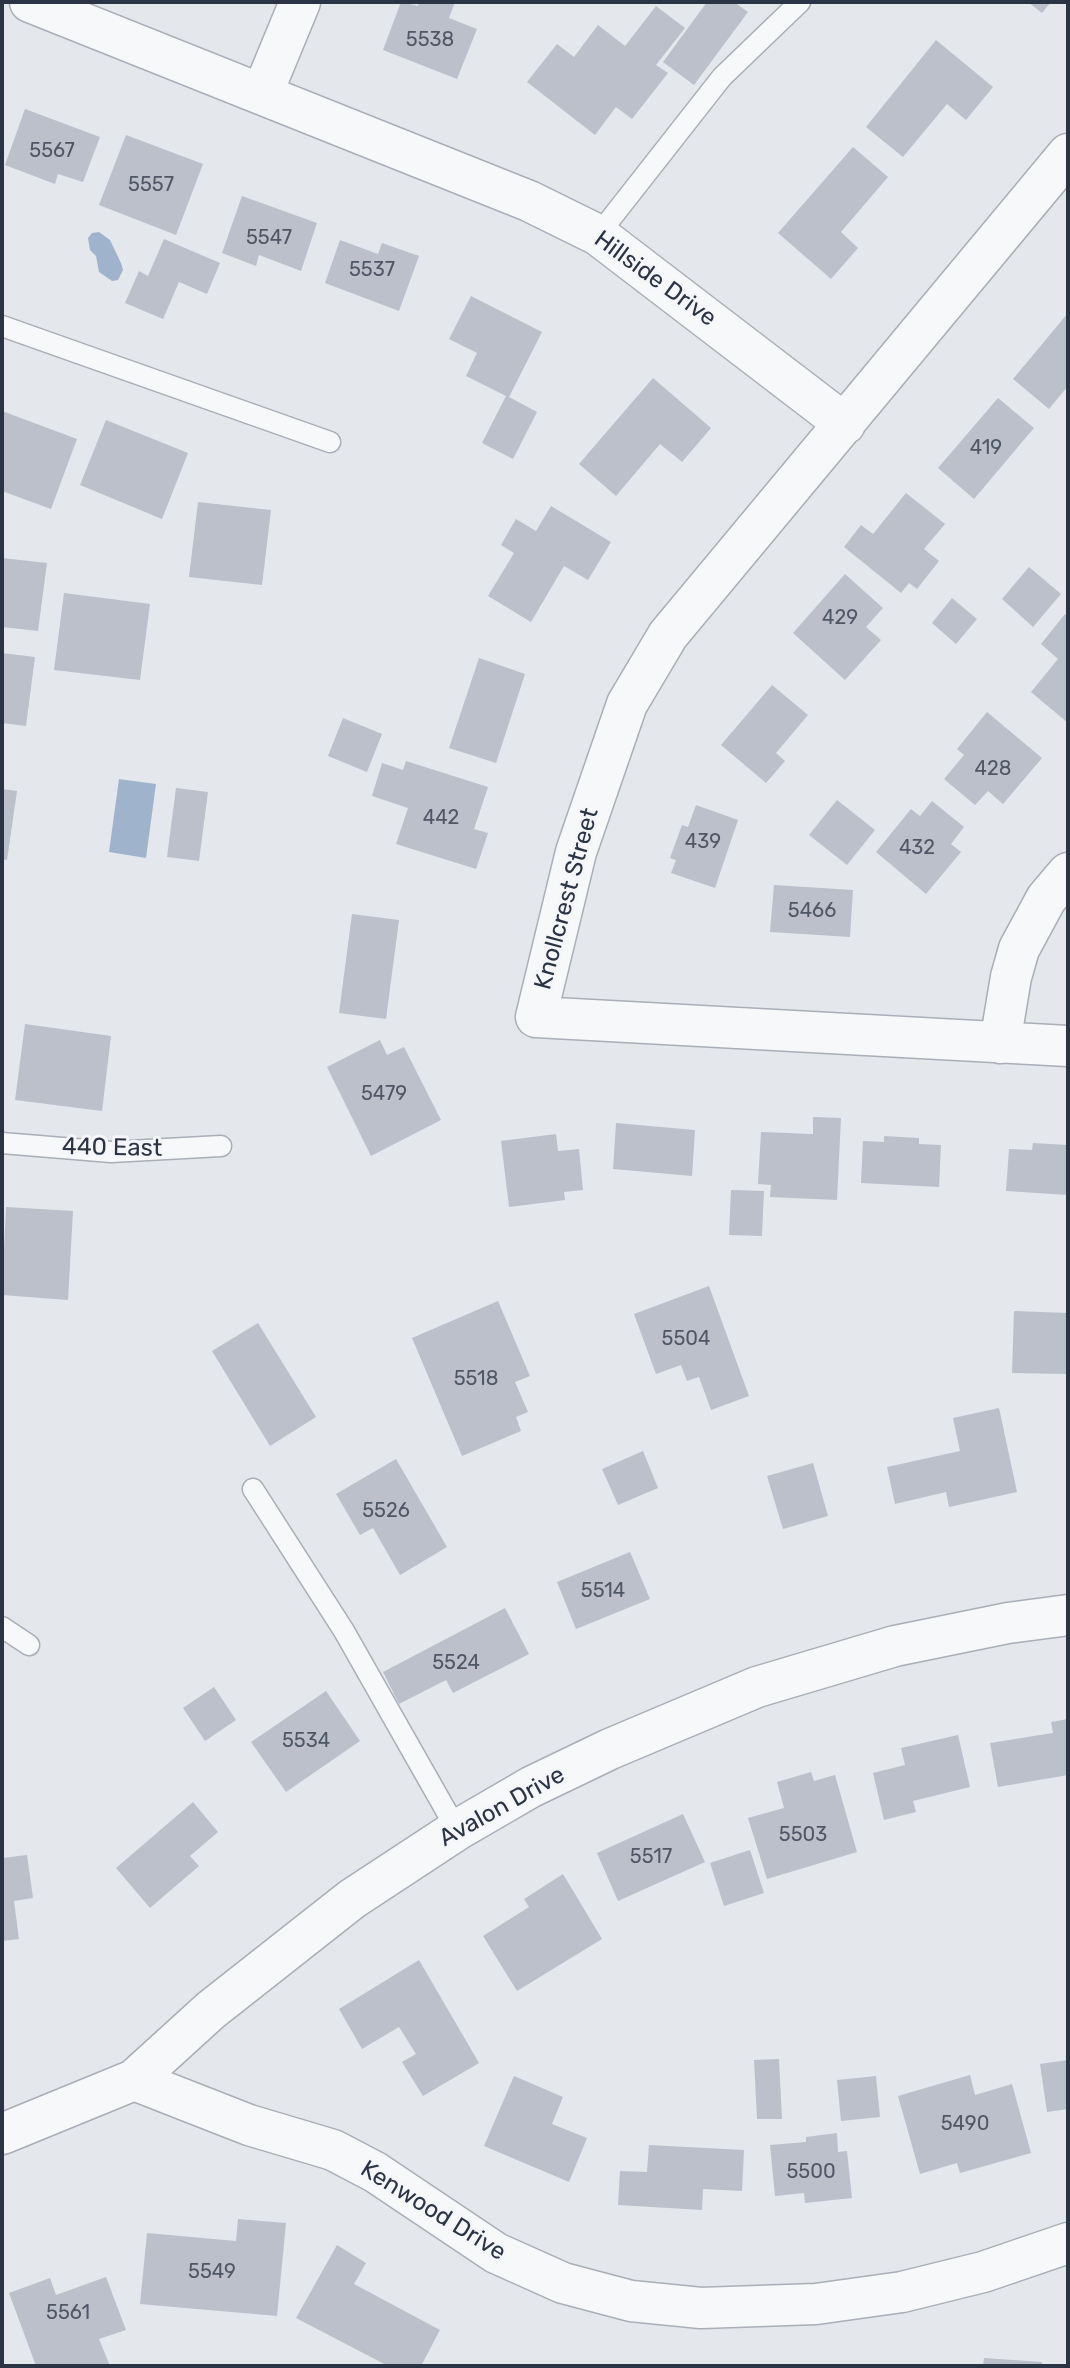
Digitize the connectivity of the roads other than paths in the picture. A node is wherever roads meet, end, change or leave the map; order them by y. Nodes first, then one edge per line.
1 (30, 2) edge
2 (300, 2) edge
3 (800, 2) edge
4 (262, 94) junction
5 (1068, 154) edge
6 (598, 235) junction
7 (2, 326) edge
8 (845, 424) junction
9 (330, 442) dead end
10 (1068, 873) edge
11 (1000, 1043) junction
12 (1068, 1046) edge
13 (2, 1143) edge
14 (221, 1146) dead end
15 (253, 1489) dead end
16 (1068, 1615) edge
17 (2, 1627) edge
18 (29, 1645) dead end
19 (457, 1830) junction
20 (134, 2080) junction
21 (2, 2134) edge
22 (1068, 2243) edge

1 - 4 street, Hillside Drive
2 - 4 street
3 - 6 lane
4 - 6 street, Hillside Drive
5 - 8 street
6 - 8 street, Hillside Drive
7 - 9 lane
8 - 11 street, Knollcrest Street
10 - 11 street
11 - 12 street, Knollcrest Street
13 - 14 lane, 440 East
15 - 19 lane
16 - 19 street, Avalon Drive
17 - 18 lane
19 - 20 street, Avalon Drive
20 - 21 street, Avalon Drive
20 - 22 street, Kenwood Drive

